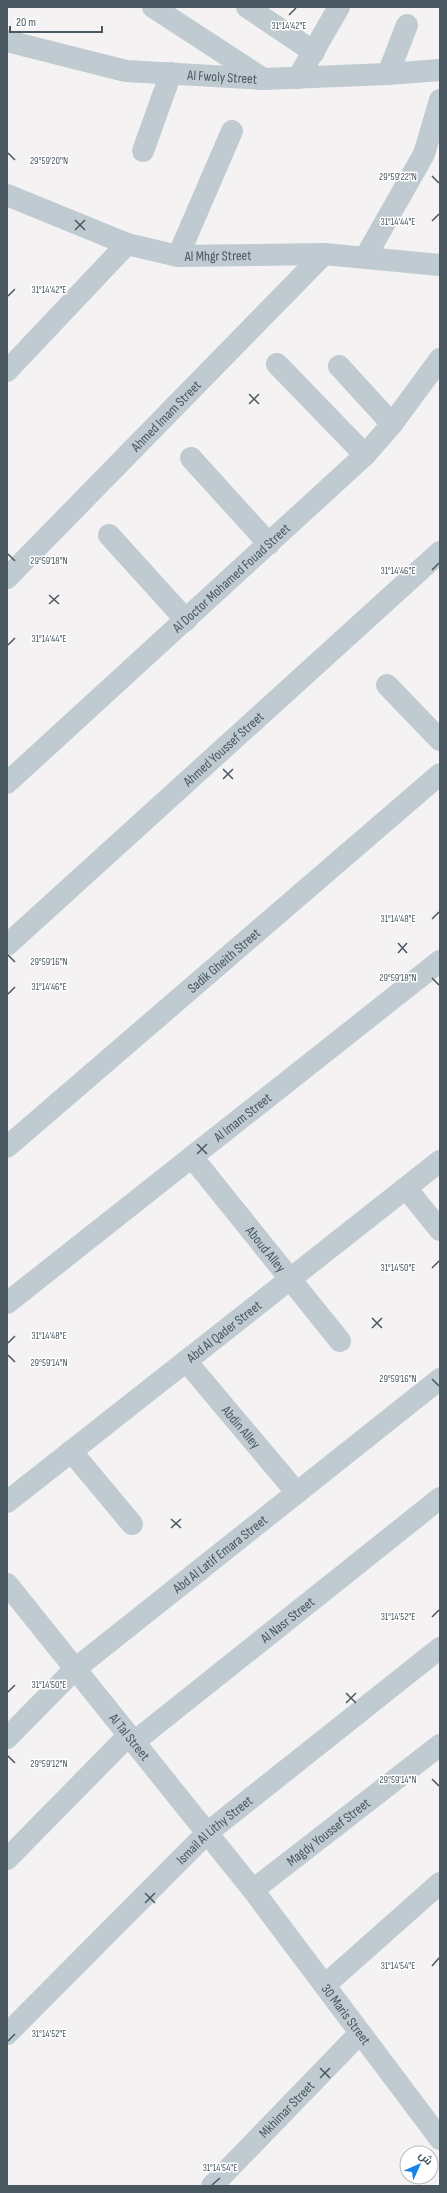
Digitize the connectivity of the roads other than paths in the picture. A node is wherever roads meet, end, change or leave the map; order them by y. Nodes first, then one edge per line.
1 (153, 7) edge
2 (247, 7) edge
3 (339, 7) edge
4 (407, 25) dead end
5 (7, 41) edge
6 (314, 52) junction
7 (440, 70) edge
8 (171, 73) junction
9 (388, 74) junction
10 (298, 78) junction
11 (263, 79) junction
12 (438, 111) edge
13 (232, 131) dead end
14 (142, 151) dead end
15 (7, 195) edge
16 (127, 244) junction
17 (324, 254) junction
18 (178, 256) junction
19 (365, 258) junction
20 (440, 265) edge
21 (440, 359) edge
22 (277, 364) dead end
23 (340, 366) dead end
24 (7, 371) edge
25 (392, 424) junction
26 (365, 455) junction
27 (191, 458) dead end
28 (109, 535) dead end
29 (269, 544) junction
30 (440, 552) edge
31 (7, 578) edge
32 (186, 620) junction
33 (387, 684) dead end
34 (440, 740) edge
35 (440, 774) edge
36 (7, 783) edge
37 (7, 945) edge
38 (440, 961) edge
39 (7, 1147) edge
40 (192, 1157) junction
41 (440, 1161) edge
42 (406, 1188) junction
43 (440, 1230) edge
44 (290, 1279) junction
45 (7, 1303) edge
46 (340, 1341) dead end
47 (186, 1361) junction
48 (440, 1379) edge
49 (71, 1451) junction
50 (297, 1493) junction
51 (440, 1498) edge
52 (7, 1502) edge
53 (132, 1524) dead end
54 (7, 1584) edge
55 (440, 1648) edge
56 (75, 1669) junction
57 (7, 1738) edge
58 (131, 1738) junction
59 (440, 1744) edge
60 (207, 1833) junction
61 (7, 1859) edge
62 (440, 1883) edge
63 (253, 1890) junction
64 (325, 1985) junction
65 (360, 2033) junction
66 (7, 2034) edge
67 (433, 2115) edge
68 (440, 2139) edge
69 (212, 2186) edge

1 - 11 street
2 - 6 street
3 - 6 street
4 - 9 street
5 - 8 street, Al Fwoly Street
6 - 10 street
7 - 9 street, Al Fwoly Street
8 - 11 street, Al Fwoly Street
8 - 14 street
9 - 10 street, Al Fwoly Street
10 - 11 street, Al Fwoly Street
12 - 19 street
13 - 18 street
15 - 16 street, Al Mhgr Street
16 - 18 street, Al Mhgr Street
16 - 24 street
17 - 18 street, Al Mhgr Street
17 - 19 street, Al Mhgr Street
17 - 31 street, Ahmed Imam Street
19 - 20 street, Al Mhgr Street
21 - 25 street, Al Doctor Mohamed Fouad Street
22 - 26 street
23 - 25 street
25 - 26 street, Al Doctor Mohamed Fouad Street
26 - 29 street, Al Doctor Mohamed Fouad Street
27 - 29 street
28 - 32 street
29 - 32 street, Al Doctor Mohamed Fouad Street
30 - 37 street, Ahmed Youssef Street
32 - 36 street, Al Doctor Mohamed Fouad Street
33 - 34 street
35 - 39 street, Sadik Gheith Street
38 - 40 street, Al Imam Street
40 - 44 street, Aboud Alley
40 - 45 street, Al Imam Street
41 - 42 street, Abd Al Qader Street
42 - 43 street
42 - 44 street, Abd Al Qader Street
44 - 46 street, Aboud Alley
44 - 47 street, Abd Al Qader Street
47 - 49 street, Abd Al Qader Street
47 - 50 street, Abdin Alley
48 - 50 street, Abd Al Latif Emara Street
49 - 52 street, Abd Al Qader Street
49 - 53 street
50 - 56 street, Abd Al Latif Emara Street
51 - 58 street, Al Nasr Street
54 - 56 street, Al Tal Street
55 - 60 street, Ismail Al Lithy Street
56 - 57 street, Abd Al Latif Emara Street
56 - 58 street, Al Tal Street
58 - 60 street, Al Tal Street
58 - 61 street, Al Nasr Street
59 - 63 street, Magdy Youssef Street
60 - 63 street, Al Tal Street
60 - 66 street, Ismail Al Lithy Street
62 - 64 street
63 - 64 street, 30 Maris Street
64 - 65 street, 30 Maris Street
65 - 67 street, 30 Maris Street
65 - 69 street, Mkhimar Street
67 - 68 street, 30 Maris Street

